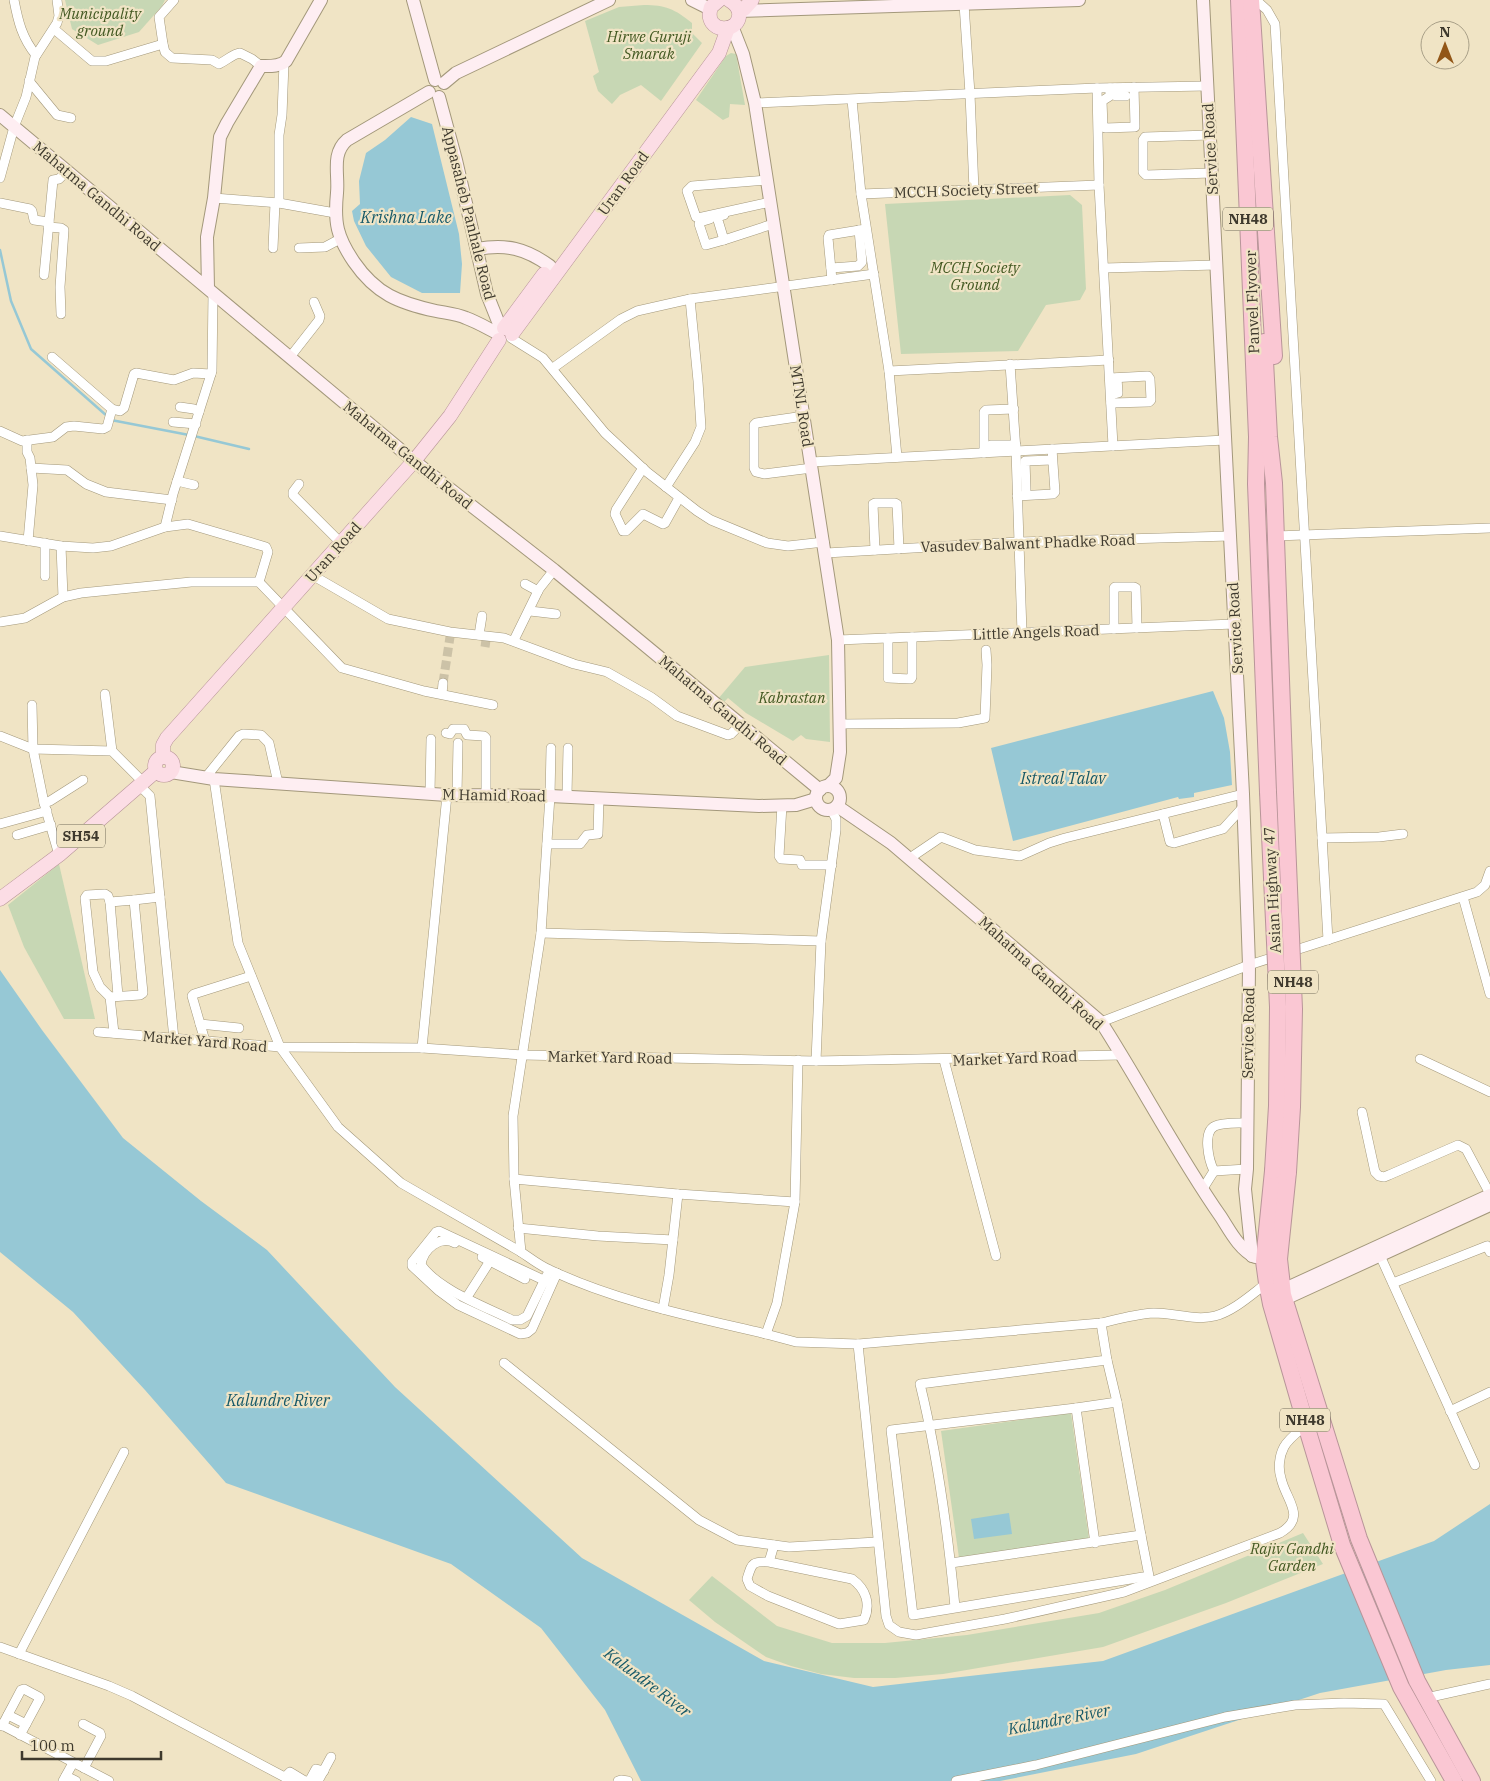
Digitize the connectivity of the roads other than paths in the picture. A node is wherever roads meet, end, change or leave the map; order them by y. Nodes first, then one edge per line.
1 (14, 0) edge
2 (57, 0) edge
3 (174, 0) edge
4 (320, 0) edge
5 (413, 0) edge
6 (609, 0) edge
7 (692, 0) edge
8 (752, 0) edge
9 (1078, 0) edge
10 (1203, 0) edge
11 (1228, 0) edge
12 (1240, 0) edge
13 (1247, 0) edge
14 (1251, 0) edge
15 (1256, 0) edge
16 (715, 4) edge
17 (737, 4) edge
18 (964, 4) junction
19 (726, 27) junction
20 (54, 29) junction
21 (163, 44) junction
22 (36, 55) junction
23 (284, 64) junction
24 (261, 66) junction
25 (29, 81) junction
26 (440, 81) junction
27 (1207, 86) junction
28 (1097, 88) junction
29 (1113, 88) junction
30 (1134, 88) junction
31 (970, 94) junction
32 (434, 95) junction
33 (1126, 96) dead end
34 (852, 100) junction
35 (755, 103) junction
36 (670, 112) junction
37 (0, 116) edge
38 (71, 118) dead end
39 (1100, 125) junction
40 (14, 127) junction
41 (1210, 135) junction
42 (67, 171) junction
43 (1212, 173) junction
44 (0, 178) edge
45 (766, 180) junction
46 (1099, 185) junction
47 (974, 190) junction
48 (861, 194) junction
49 (214, 198) junction
50 (0, 203) edge
51 (277, 203) junction
52 (770, 203) junction
53 (335, 213) junction
54 (717, 217) junction
55 (49, 224) junction
56 (773, 224) junction
57 (862, 229) junction
58 (340, 239) junction
59 (724, 240) junction
60 (273, 248) dead end
61 (299, 248) dead end
62 (477, 249) junction
63 (865, 249) junction
64 (1216, 265) junction
65 (550, 266) junction
66 (846, 267) junction
67 (831, 268) junction
68 (1104, 268) junction
69 (874, 274) junction
70 (44, 275) dead end
71 (847, 278) junction
72 (832, 280) junction
73 (783, 286) junction
74 (211, 291) junction
75 (690, 299) junction
76 (314, 302) dead end
77 (61, 314) dead end
78 (504, 333) junction
79 (52, 357) dead end
80 (290, 357) junction
81 (1109, 360) junction
82 (1010, 364) junction
83 (553, 368) junction
84 (889, 371) junction
85 (211, 374) junction
86 (1114, 378) junction
87 (1111, 399) junction
88 (180, 407) dead end
89 (1014, 409) junction
90 (112, 410) junction
91 (199, 412) junction
92 (804, 416) junction
93 (173, 422) dead end
94 (194, 428) junction
95 (0, 431) edge
96 (1263, 437) junction
97 (27, 440) junction
98 (1225, 440) junction
99 (1014, 446) junction
100 (1113, 446) junction
101 (986, 447) junction
102 (1052, 449) junction
103 (897, 457) junction
104 (1052, 460) junction
105 (414, 461) junction
106 (1025, 461) junction
107 (812, 465) junction
108 (31, 468) junction
109 (642, 468) junction
110 (178, 480) junction
111 (1274, 483) junction
112 (299, 484) dead end
113 (1256, 484) junction
114 (194, 485) dead end
115 (666, 487) junction
116 (1026, 490) dead end
117 (1018, 496) junction
118 (680, 498) junction
119 (172, 500) junction
120 (165, 527) junction
121 (1490, 528) edge
122 (0, 536) edge
123 (1230, 536) junction
124 (1276, 536) junction
125 (1305, 536) junction
126 (28, 541) junction
127 (1019, 542) junction
128 (341, 543) junction
129 (45, 544) junction
130 (61, 546) junction
131 (825, 547) junction
132 (898, 549) junction
133 (875, 550) junction
134 (554, 570) junction
135 (312, 575) junction
136 (45, 576) dead end
137 (258, 582) junction
138 (525, 584) dead end
139 (538, 591) junction
140 (63, 597) junction
141 (282, 608) junction
142 (530, 611) junction
143 (556, 614) dead end
144 (482, 616) dead end
145 (0, 622) edge
146 (1234, 624) junction
147 (1136, 628) junction
148 (1114, 629) junction
149 (1022, 633) junction
150 (484, 637) junction
151 (514, 640) junction
152 (838, 640) junction
153 (986, 650) dead end
154 (443, 683) tunnel mouth
155 (105, 694) dead end
156 (442, 694) junction
157 (32, 704) dead end
158 (494, 705) dead end
159 (840, 724) junction
160 (740, 725) junction
161 (446, 734) dead end
162 (0, 736) edge
163 (431, 739) dead end
164 (458, 743) dead end
165 (551, 748) dead end
166 (568, 748) dead end
167 (33, 749) junction
168 (112, 751) junction
169 (163, 757) junction
170 (156, 771) junction
171 (171, 772) junction
172 (210, 778) junction
173 (83, 780) dead end
174 (278, 783) junction
175 (141, 784) junction
176 (822, 792) junction
177 (430, 794) junction
178 (452, 795) junction
179 (486, 795) junction
180 (550, 796) junction
181 (567, 796) junction
182 (599, 798) junction
183 (1244, 800) junction
184 (782, 805) junction
185 (46, 807) junction
186 (834, 808) junction
187 (1163, 814) junction
188 (0, 820) edge
189 (0, 824) edge
190 (51, 825) junction
191 (1403, 834) dead end
192 (17, 835) dead end
193 (1322, 838) junction
194 (547, 844) junction
195 (59, 855) junction
196 (910, 858) junction
197 (832, 865) junction
198 (1490, 871) edge
199 (1488, 887) edge
200 (160, 897) junction
201 (1463, 897) junction
202 (1, 898) edge
203 (134, 900) junction
204 (110, 902) junction
205 (541, 933) junction
206 (1328, 940) junction
207 (820, 941) junction
208 (1249, 965) junction
209 (251, 976) junction
210 (1490, 994) edge
211 (114, 997) junction
212 (1101, 1022) junction
213 (200, 1024) junction
214 (239, 1028) dead end
215 (98, 1032) dead end
216 (114, 1033) junction
217 (174, 1039) junction
218 (205, 1041) junction
219 (280, 1047) junction
220 (422, 1048) junction
221 (523, 1055) junction
222 (1122, 1055) junction
223 (1420, 1059) dead end
224 (798, 1060) junction
225 (944, 1060) junction
226 (816, 1061) junction
227 (1490, 1092) edge
228 (1362, 1112) dead end
229 (1247, 1123) junction
230 (1247, 1169) junction
231 (1214, 1171) junction
232 (1281, 1172) junction
233 (514, 1179) junction
234 (1202, 1190) junction
235 (678, 1194) junction
236 (1490, 1195) edge
237 (795, 1202) junction
238 (1490, 1205) edge
239 (518, 1228) junction
240 (673, 1240) junction
241 (520, 1252) junction
242 (1378, 1252) junction
243 (1490, 1252) edge
244 (996, 1256) dead end
245 (1265, 1260) junction
246 (490, 1261) junction
247 (553, 1272) junction
248 (525, 1279) dead end
249 (548, 1282) junction
250 (1393, 1283) junction
251 (1275, 1295) junction
252 (467, 1297) junction
253 (663, 1309) junction
254 (1101, 1322) junction
255 (766, 1334) junction
256 (858, 1344) junction
257 (1107, 1360) junction
258 (504, 1363) dead end
259 (1490, 1392) edge
260 (1117, 1402) junction
261 (1076, 1408) junction
262 (1450, 1410) junction
263 (930, 1425) junction
264 (1306, 1425) junction
265 (124, 1452) dead end
266 (1474, 1466) dead end
267 (1142, 1535) junction
268 (877, 1542) junction
269 (1095, 1543) junction
270 (774, 1546) junction
271 (769, 1562) junction
272 (951, 1563) junction
273 (956, 1607) junction
274 (0, 1647) edge
275 (19, 1654) junction
276 (1490, 1684) edge
277 (1426, 1698) junction
278 (8, 1715) junction
279 (26, 1724) junction
280 (83, 1724) dead end
281 (1, 1725) edge
282 (20, 1735) junction
283 (331, 1757) dead end
284 (73, 1763) junction
285 (84, 1768) junction
286 (324, 1770) junction
287 (64, 1778) edge
288 (98, 1779) edge
289 (298, 1780) edge
290 (76, 1781) edge
291 (109, 1781) edge
292 (318, 1781) edge
293 (618, 1781) edge
294 (628, 1781) edge
295 (956, 1781) edge
296 (1431, 1781) edge
297 (1454, 1781) edge
298 (1472, 1781) edge

1 - 22 street
2 - 20 street
3 - 21 street
4 - 23 street
5 - 26 street
6 - 26 street
7 - 16 street
8 - 17 main road
9 - 18 street
10 - 27 street, Service Road
11 - 113 highway
12 - 96 highway, Panvel Flyover / NH48
13 - 96 highway, Panvel Flyover / NH48
14 - 111 highway
15 - 125 street
16 - 19 main road
17 - 18 street
17 - 19 main road, Uran Road
18 - 31 street
19 - 35 street, MTNL Road
19 - 36 main road, Uran Road
20 - 21 street
20 - 22 street
21 - 24 street
22 - 25 street
23 - 24 street
23 - 51 street
24 - 49 street
25 - 38 street
25 - 40 street
26 - 32 street
27 - 30 street
27 - 41 street, Service Road
28 - 29 street
28 - 31 street
28 - 39 street
29 - 30 street
29 - 33 street
29 - 39 street
30 - 39 street
31 - 34 street
31 - 47 street
32 - 53 street
32 - 62 street, Appasaheb Panhale Road
34 - 35 street
34 - 48 street
35 - 45 street, MTNL Road
36 - 65 main road, Uran Road
36 - 78 main road, Uran Road
37 - 40 street, Mahatma Gandhi Road
39 - 46 street
40 - 42 street, Mahatma Gandhi Road
40 - 44 street
41 - 43 street, Service Road
41 - 43 street
42 - 55 street
42 - 74 street, Mahatma Gandhi Road
43 - 64 street, Service Road
45 - 52 street, MTNL Road
45 - 52 street
46 - 47 street, MCCH Society Street
46 - 68 street
47 - 48 street, MCCH Society Street
48 - 57 street
49 - 51 street
49 - 74 street
50 - 55 street
51 - 53 street
51 - 60 street
52 - 54 street
52 - 56 street, MTNL Road
53 - 58 street
54 - 59 street
54 - 59 street
55 - 70 street
55 - 77 street
56 - 59 street
56 - 73 street, MTNL Road
57 - 63 street
57 - 67 street
58 - 61 street
58 - 78 street
62 - 65 street
62 - 78 street, Appasaheb Panhale Road
63 - 66 street
63 - 69 street
64 - 68 street
64 - 98 street, Service Road
65 - 78 main road, Uran Road
66 - 67 street
66 - 71 street
67 - 72 street
68 - 81 street
69 - 71 street
69 - 84 street
71 - 72 street
72 - 73 street
73 - 75 street
73 - 92 street, MTNL Road
74 - 80 street, Mahatma Gandhi Road
74 - 85 street
75 - 83 street
75 - 115 street
76 - 80 street
78 - 83 street, Vasudev Balwant Phadke Road
78 - 105 main road, Uran Road
79 - 90 street
80 - 105 street, Mahatma Gandhi Road
81 - 82 street
81 - 86 street
82 - 84 street
82 - 89 street
83 - 109 street, Vasudev Balwant Phadke Road
84 - 103 street
85 - 90 street
85 - 91 street
86 - 87 street
86 - 87 street
87 - 100 street
88 - 91 street
89 - 99 street
89 - 101 street
90 - 97 street
91 - 94 street
92 - 107 street, MTNL Road
92 - 107 street
93 - 94 street
94 - 110 street
95 - 97 street
96 - 111 highway, Panvel Flyover / NH48
96 - 113 highway, Panvel Flyover / NH48
97 - 108 street
98 - 100 street
98 - 123 street, Service Road
99 - 101 street
99 - 102 street
99 - 106 street
99 - 117 street
100 - 102 street
101 - 103 street
102 - 104 street
103 - 107 street
104 - 106 street
104 - 117 street
105 - 128 main road, Uran Road
105 - 134 street, Mahatma Gandhi Road
106 - 116 street
107 - 131 street, MTNL Road
108 - 119 street
108 - 126 street
109 - 115 street, Vasudev Balwant Phadke Road
109 - 118 street
110 - 114 street
110 - 119 street
111 - 124 highway, Asian Highway 47 / NH48
112 - 128 street
113 - 232 highway, Asian Highway 47 / NH48, bridge
115 - 118 street, Vasudev Balwant Phadke Road
117 - 127 street
118 - 131 street, Vasudev Balwant Phadke Road
119 - 120 street
120 - 130 street
120 - 137 street
121 - 125 street
122 - 126 street
123 - 127 street, Vasudev Balwant Phadke Road
123 - 146 street, Service Road
124 - 125 street
124 - 232 highway, Asian Highway 47 / NH48, bridge
125 - 193 street
126 - 129 street
127 - 132 street, Vasudev Balwant Phadke Road
127 - 149 street
128 - 135 main road, Uran Road
129 - 130 street
129 - 136 street
130 - 140 street
131 - 133 street, Vasudev Balwant Phadke Road
131 - 152 street, MTNL Road
132 - 133 street, Vasudev Balwant Phadke Road
132 - 133 street
134 - 139 street
134 - 160 street, Mahatma Gandhi Road
135 - 141 main road, Uran Road
135 - 150 street
137 - 140 street
137 - 141 street
138 - 139 street
139 - 142 street
140 - 145 street
141 - 156 street
141 - 169 main road, Uran Road
142 - 143 street
142 - 151 street
144 - 150 street
146 - 147 street, Little Angels Road
146 - 183 street, Service Road
147 - 148 street, Little Angels Road
147 - 148 street
148 - 149 street, Little Angels Road
149 - 152 street, Little Angels Road
150 - 151 street
151 - 160 street
152 - 159 street, MTNL Road
153 - 159 street
154 - 156 street
155 - 168 street
156 - 158 street
157 - 167 street
159 - 176 street, MTNL Road
160 - 176 street, Mahatma Gandhi Road
161 - 179 street
162 - 167 street
163 - 177 street
164 - 178 street
165 - 180 street
166 - 181 street
167 - 168 street
167 - 185 street
168 - 175 street
169 - 170 main road, Uran Road / SH54
169 - 171 main road
170 - 171 main road
170 - 175 main road, Uran Road / SH54
171 - 172 street, M Hamid Road
172 - 174 street, M Hamid Road
172 - 174 street
172 - 209 street
173 - 185 street
174 - 177 street, M Hamid Road
175 - 195 main road, Uran Road / SH54
175 - 200 street
176 - 184 street, M Hamid Road
176 - 186 street, Mahatma Gandhi Road
176 - 186 street
177 - 178 street, M Hamid Road
178 - 179 street, M Hamid Road
178 - 220 street
179 - 180 street, M Hamid Road
180 - 181 street, M Hamid Road
180 - 194 street
181 - 182 street, M Hamid Road
182 - 184 street, M Hamid Road
182 - 194 street
183 - 187 street
183 - 187 street
183 - 208 street, Service Road
184 - 197 street
185 - 188 street
185 - 189 street
185 - 190 street
186 - 196 street, Mahatma Gandhi Road
186 - 197 street
187 - 196 street
190 - 192 street
190 - 195 street
191 - 193 street
193 - 206 street
194 - 205 street
195 - 202 main road, Uran Road / SH54
196 - 212 street, Mahatma Gandhi Road
197 - 207 street
198 - 199 street
199 - 201 street
200 - 203 street
200 - 217 street
201 - 206 street
201 - 210 street
203 - 204 street
203 - 211 street
204 - 211 street
204 - 211 street
205 - 207 street
205 - 221 street
206 - 208 street
207 - 226 street
208 - 212 street
208 - 229 street, Service Road
209 - 213 street
209 - 219 street
211 - 216 street
212 - 222 street, Mahatma Gandhi Road
213 - 214 street
213 - 218 street
215 - 216 street, Market Yard Road
216 - 217 street, Market Yard Road
217 - 218 street, Market Yard Road
218 - 219 street, Market Yard Road
219 - 220 street, Market Yard Road
219 - 241 street
220 - 221 street, Market Yard Road
221 - 224 street, Market Yard Road
221 - 233 street
222 - 225 street, Market Yard Road
222 - 234 street, Mahatma Gandhi Road
223 - 227 street
224 - 226 street, Market Yard Road
224 - 237 street
225 - 226 street, Market Yard Road
225 - 244 street
228 - 236 street
229 - 230 street, Service Road
229 - 231 street
230 - 231 street
230 - 245 street, Service Road
231 - 234 street
232 - 245 highway, Asian Highway 47 / NH48
233 - 235 street
233 - 239 street
234 - 245 street, Mahatma Gandhi Road
235 - 237 street
235 - 240 street
236 - 242 street
237 - 255 street
238 - 242 street
239 - 240 street
239 - 241 street
240 - 253 street
241 - 247 street
242 - 250 street
242 - 251 street
243 - 250 street
245 - 251 highway, Asian Highway 47 / NH48
246 - 248 street
246 - 252 street
246 - 252 street
247 - 249 street
247 - 253 street
249 - 249 street
249 - 252 street
250 - 262 street
251 - 254 street
251 - 264 highway, NH48
251 - 277 highway, NH48
253 - 255 street
254 - 256 street
254 - 257 street
255 - 256 street
256 - 268 street
257 - 260 street
257 - 263 street
258 - 270 street
259 - 262 street
260 - 261 street
260 - 267 street
261 - 263 street
261 - 269 street
262 - 266 street
263 - 272 street
263 - 273 street
264 - 268 street
264 - 297 highway, NH48
265 - 275 street
267 - 269 street
267 - 273 street
268 - 270 street
269 - 272 street
270 - 271 street
271 - 271 street
272 - 273 street
274 - 275 street
275 - 289 street
276 - 277 street
277 - 298 highway, NH48
278 - 279 street
278 - 279 street
278 - 281 street
279 - 282 street
280 - 285 street
281 - 282 street
282 - 284 street
283 - 286 street
284 - 285 street
284 - 287 street
285 - 288 street
286 - 289 street
286 - 292 street
287 - 290 street
288 - 291 street
293 - 294 street
295 - 296 street

